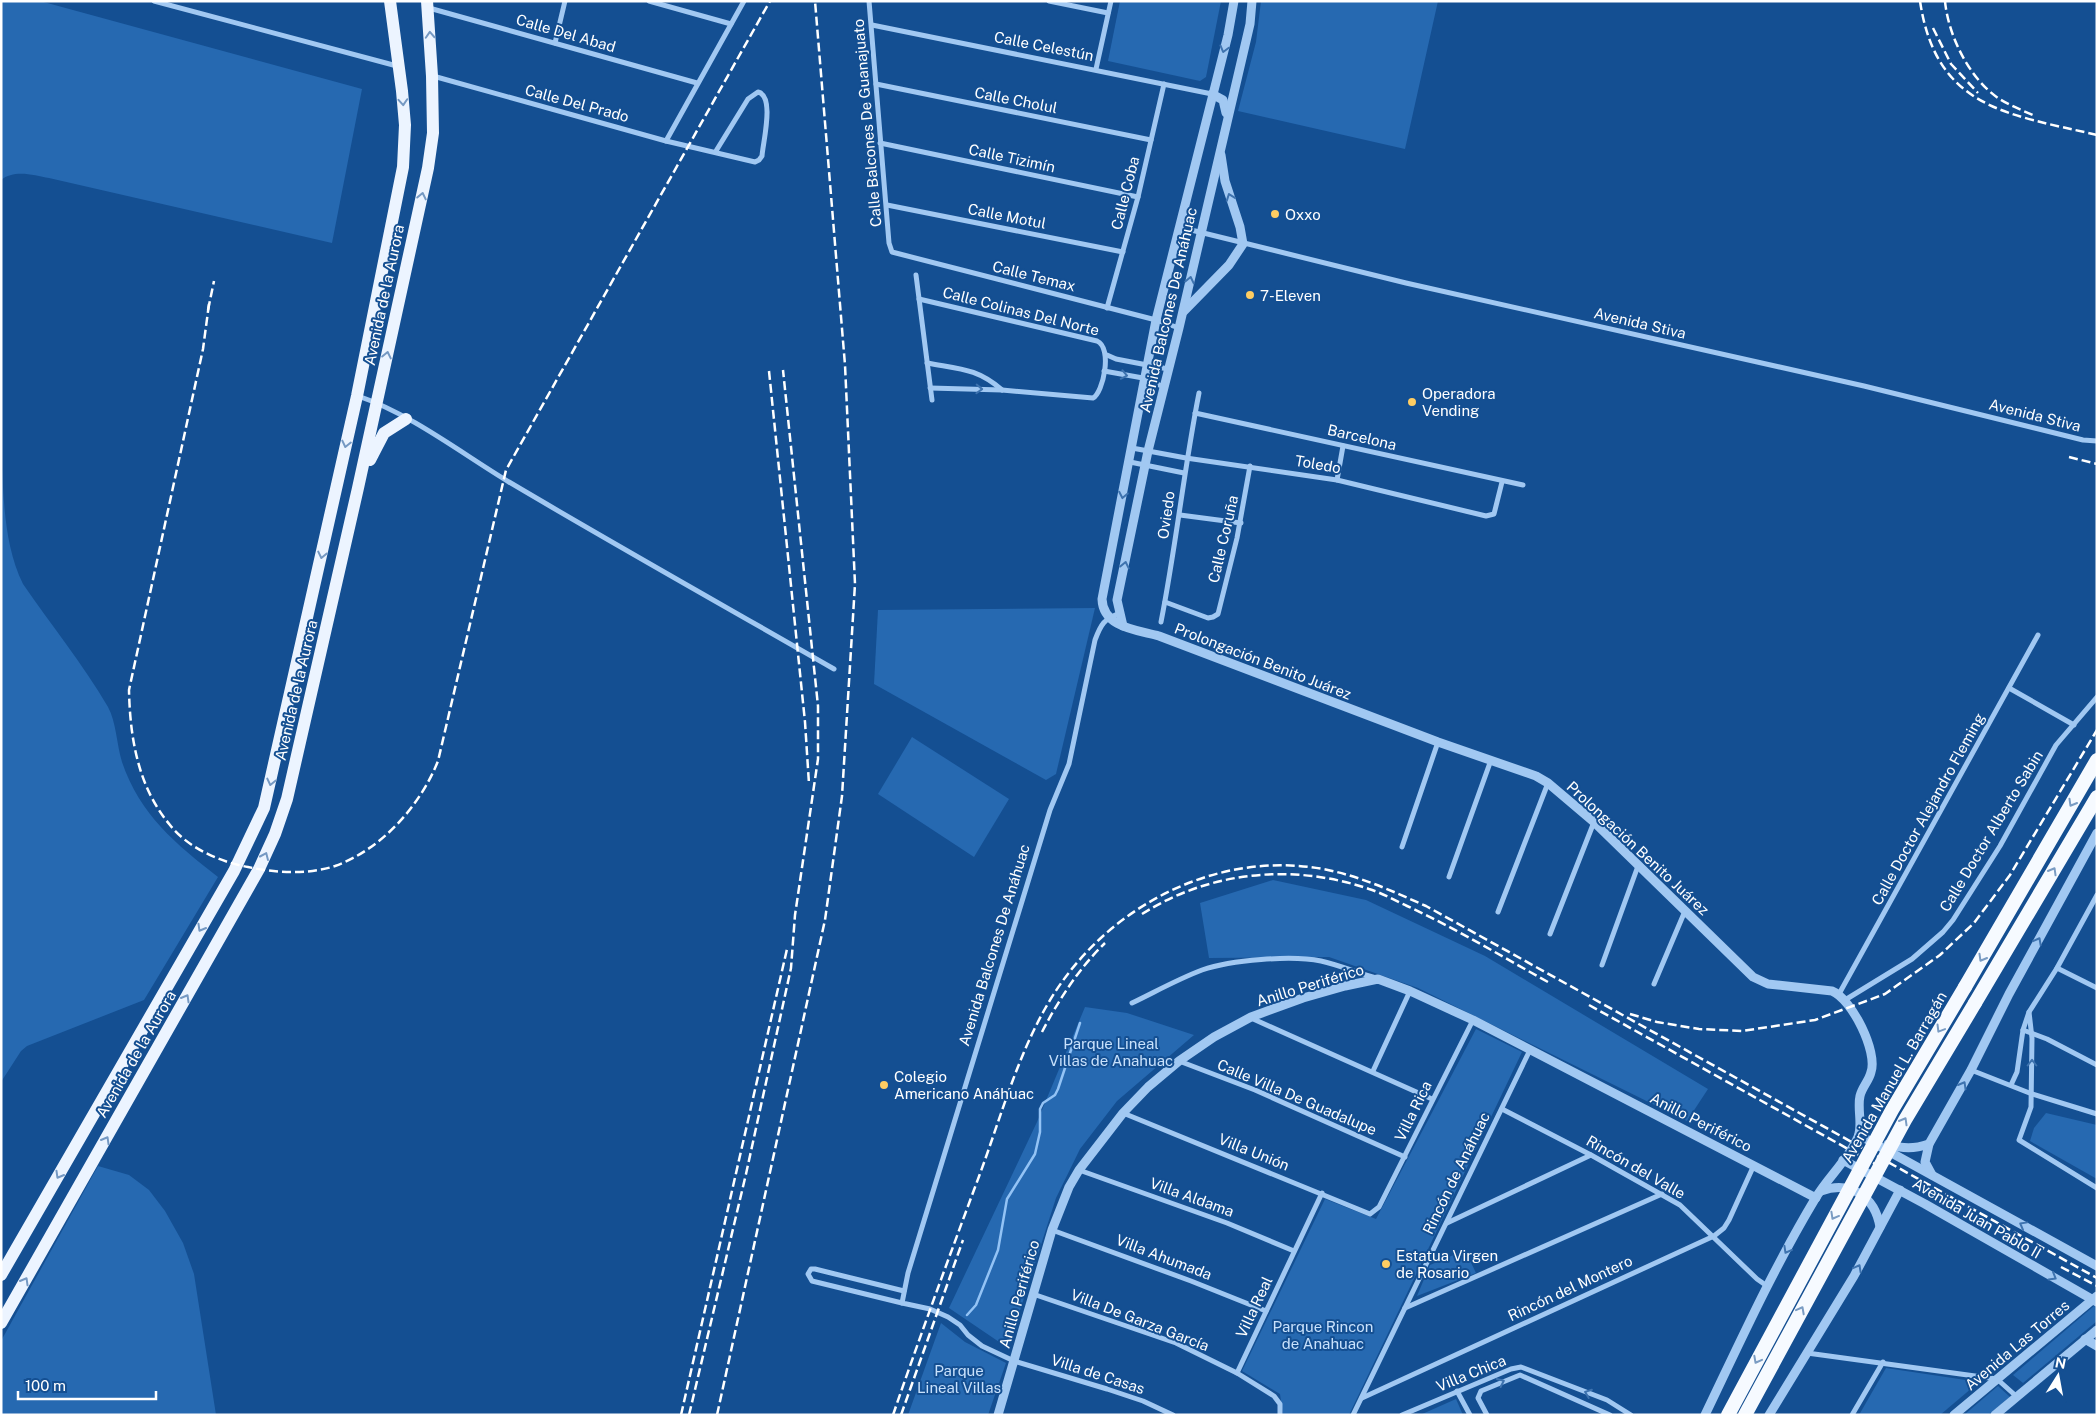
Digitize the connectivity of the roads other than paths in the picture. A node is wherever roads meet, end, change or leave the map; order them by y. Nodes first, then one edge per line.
1 (154, 1) edge
2 (390, 1) edge
3 (565, 1) edge
4 (649, 1) edge
5 (744, 1) edge
6 (869, 1) edge
7 (1049, 1) edge
8 (1111, 1) edge
9 (1234, 1) edge
10 (1252, 1) edge
11 (428, 5) edge
12 (1108, 13) junction
13 (731, 24) junction
14 (872, 25) junction
15 (555, 43) junction
16 (400, 66) junction
17 (1096, 69) junction
18 (432, 76) junction
19 (697, 83) junction
20 (876, 84) junction
21 (1164, 84) junction
22 (1212, 94) junction
23 (1225, 129) junction
24 (666, 140) junction
25 (1151, 140) junction
26 (880, 143) junction
27 (1220, 147) junction
28 (716, 151) junction
29 (1138, 197) junction
30 (887, 204) junction
31 (1179, 228) junction
32 (1200, 233) junction
33 (889, 243) joint
34 (1243, 244) junction
35 (1123, 252) junction
36 (916, 275) dead end
37 (919, 298) junction
38 (1107, 308) junction
39 (1182, 312) junction
40 (1156, 320) junction
41 (1179, 328) junction
42 (1107, 354) junction
43 (927, 362) junction
44 (1146, 365) junction
45 (1168, 369) junction
46 (1104, 371) junction
47 (1144, 378) junction
48 (1164, 387) junction
49 (930, 388) junction
50 (1002, 390) junction
51 (1200, 393) dead end
52 (357, 396) junction
53 (932, 400) dead end
54 (377, 402) junction
55 (1195, 413) junction
56 (406, 419) junction
57 (2097, 443) edge
58 (1133, 445) junction
59 (1343, 446) junction
60 (1149, 448) junction
61 (1186, 458) junction
62 (1129, 465) junction
63 (1250, 466) junction
64 (1145, 468) junction
65 (1184, 473) junction
66 (1337, 480) junction
67 (1502, 482) junction
68 (1523, 485) dead end
69 (358, 488) junction
70 (1180, 514) junction
71 (1240, 523) junction
72 (1165, 602) junction
73 (1120, 613) junction
74 (1108, 617) junction
75 (1161, 622) dead end
76 (1123, 626) junction
77 (2038, 635) dead end
78 (834, 669) dead end
79 (2009, 688) junction
80 (2097, 697) edge
81 (2074, 725) junction
82 (1438, 742) junction
83 (1491, 760) junction
84 (2097, 760) edge
85 (1548, 783) junction
86 (2097, 797) edge
87 (1594, 822) junction
88 (2097, 833) edge
89 (1402, 847) dead end
90 (1638, 866) junction
91 (1449, 877) dead end
92 (2097, 895) edge
93 (2094, 907) edge
94 (1685, 911) junction
95 (1498, 912) dead end
96 (1550, 934) dead end
97 (1602, 965) dead end
98 (2057, 968) junction
99 (1378, 979) junction
100 (1654, 984) dead end
101 (2097, 988) edge
102 (1410, 991) junction
103 (1842, 997) junction
104 (1132, 1003) dead end
105 (2029, 1012) junction
106 (1251, 1018) junction
107 (1472, 1020) junction
108 (2023, 1030) junction
109 (2032, 1032) junction
110 (1530, 1050) junction
111 (1179, 1060) junction
112 (2097, 1065) edge
113 (1971, 1070) junction
114 (1372, 1071) junction
115 (2011, 1085) junction
116 (2032, 1094) junction
117 (1432, 1100) junction
118 (1502, 1108) junction
119 (1123, 1113) junction
120 (2097, 1114) edge
121 (1860, 1124) junction
122 (1859, 1135) junction
123 (1929, 1144) junction
124 (1592, 1155) junction
125 (1405, 1157) junction
126 (1842, 1160) junction
127 (1754, 1165) junction
128 (1079, 1170) junction
129 (1932, 1175) junction
130 (2097, 1188) edge
131 (1900, 1190) junction
132 (1322, 1193) junction
133 (1662, 1194) junction
134 (1818, 1194) junction
135 (1374, 1212) joint
136 (1446, 1223) junction
137 (1880, 1227) junction
138 (1052, 1230) junction
139 (1714, 1236) junction
140 (1294, 1251) junction
141 (2097, 1266) edge
142 (1, 1275) edge
143 (852, 1279) junction
144 (1767, 1286) junction
145 (884, 1287) junction
146 (849, 1291) junction
147 (904, 1291) junction
148 (1033, 1294) junction
149 (882, 1299) junction
150 (2095, 1299) edge
151 (902, 1303) junction
152 (1405, 1308) junction
153 (1266, 1311) junction
154 (1, 1323) edge
155 (2097, 1330) edge
156 (2085, 1339) junction
157 (2097, 1346) edge
158 (1807, 1353) junction
159 (1014, 1361) junction
160 (1883, 1362) junction
161 (1518, 1368) junction
162 (1237, 1373) junction
163 (1520, 1375) junction
164 (1996, 1379) junction
165 (1458, 1391) junction
166 (2016, 1396) junction
167 (1362, 1398) junction
168 (1614, 1404) junction
169 (998, 1415) edge
170 (1174, 1415) edge
171 (1280, 1415) edge
172 (1353, 1415) edge
173 (1402, 1415) edge
174 (1470, 1415) edge
175 (1487, 1415) edge
176 (1610, 1415) edge
177 (1631, 1415) edge
178 (1705, 1415) edge
179 (1728, 1415) edge
180 (1745, 1415) edge
181 (1769, 1415) edge
182 (1852, 1415) edge
183 (1954, 1415) edge
184 (1995, 1415) edge

1 - 16 street
2 - 16 main road, Avenida de la Aurora
3 - 15 street
4 - 13 street
5 - 13 street
6 - 14 street, Calle Balcones De Guanajuato
7 - 12 street
8 - 12 street
9 -> 22 street, Avenida Balcones De Anáhuac
10 - 23 street, Avenida Balcones De Anáhuac
11 - 15 street, Calle Del Abad
18 -> 11 main road, Avenida de la Aurora
12 - 17 street
13 - 19 street
14 - 17 street, Calle Celestún
14 - 20 street, Calle Balcones De Guanajuato
15 - 19 street, Calle Del Abad
16 -> 52 main road, Avenida de la Aurora
17 - 21 street, Calle Celestún
18 - 24 street, Calle Del Prado
54 -> 18 main road, Avenida de la Aurora
19 - 24 street
20 - 25 street, Calle Cholul
20 - 26 street, Calle Balcones De Guanajuato
21 - 22 street, Calle Celestún
21 - 25 street, Calle Coba
22 - 23 street
22 - 31 street, Avenida Balcones De Anáhuac
23 - 27 street, Avenida Balcones De Anáhuac
24 - 28 street, Calle Del Prado
25 - 29 street, Calle Coba
26 - 29 street, Calle Tizimín
26 - 30 street, Calle Balcones De Guanajuato
27 - 32 street, Avenida Balcones De Anáhuac
34 -> 27 street
28 - 28 street, Calle Del Prado
29 - 35 street, Calle Coba
30 - 33 street, Calle Balcones De Guanajuato
30 - 35 street, Calle Motul
31 - 32 street, Avenida Stiva
31 - 40 street, Avenida Balcones De Anáhuac
32 - 34 street, Avenida Stiva
39 -> 32 street, Avenida Balcones De Anáhuac
33 - 38 street, Calle Temax
34 - 39 street
34 - 57 street, Avenida Stiva
35 - 38 street, Calle Coba
36 - 37 street
37 - 42 street, Calle Colinas Del Norte
37 - 43 street
38 - 40 street, Calle Temax
39 - 41 street, Avenida Balcones De Anáhuac
40 - 41 street, Calle Temax
40 - 44 street, Avenida Balcones De Anáhuac
41 - 45 street, Avenida Balcones De Anáhuac
42 - 44 street, Calle Colinas Del Norte
42 - 46 street
43 - 49 street
43 - 50 street
44 - 45 street, Calle Colinas Del Norte
44 - 47 street, Avenida Balcones De Anáhuac
45 - 48 street, Avenida Balcones De Anáhuac
46 -> 47 street
46 - 50 street
47 - 48 street
47 - 58 street, Avenida Balcones De Anáhuac
48 - 60 street, Avenida Balcones De Anáhuac
49 -> 50 street
49 - 53 street
51 - 55 street, Oviedo
52 - 54 street
52 -> 142 main road, Avenida de la Aurora
54 - 56 street
54 - 69 main road, Avenida de la Aurora
55 - 59 street, Barcelona
55 - 61 street, Oviedo
56 - 69 main road
56 - 78 street
58 - 60 street
58 - 62 street, Avenida Balcones De Anáhuac
59 - 66 street
59 - 67 street, Barcelona
60 - 61 street, Toledo
60 - 64 street, Avenida Balcones De Anáhuac
61 - 63 street, Toledo
61 - 65 street, Oviedo
62 - 64 street
62 -> 74 street, Avenida Balcones De Anáhuac
63 - 66 street, Toledo
63 - 71 street, Calle Coruña
64 - 65 street
73 -> 64 street, Avenida Balcones De Anáhuac
65 - 70 street, Oviedo
66 - 67 street, Toledo
67 - 68 street, Barcelona
154 -> 69 main road, Avenida de la Aurora
70 - 71 street
70 - 72 street, Oviedo
71 - 72 street, Calle Coruña
72 - 75 street, Oviedo
73 - 74 street
73 - 76 street
74 - 76 street, Prolongación Benito Juárez
74 - 147 street, Avenida Balcones De Anáhuac
76 - 82 street, Prolongación Benito Juárez
77 - 79 street, Calle Doctor Alejandro Fleming
79 - 81 street
79 - 103 street, Calle Doctor Alejandro Fleming
80 - 81 street, Calle Doctor Alberto Sabin
81 - 103 street, Calle Doctor Alberto Sabin
82 - 83 street, Prolongación Benito Juárez
82 - 89 street
83 - 85 street, Prolongación Benito Juárez
83 - 91 street
84 -> 179 highway, Avenida Manuel L. Barragán, bridge
85 - 87 street, Prolongación Benito Juárez
85 - 95 street
180 -> 86 highway, Avenida Manuel L. Barragán, bridge
87 - 90 street, Prolongación Benito Juárez
87 - 96 street
113 -> 88 street
90 - 94 street, Prolongación Benito Juárez
90 - 97 street
92 - 93 street
93 - 98 street
94 - 100 street
94 - 103 street, Prolongación Benito Juárez
98 - 101 street
98 - 105 street
99 - 102 street, Anillo Periférico
99 - 104 street
99 - 106 street, Anillo Periférico
102 - 107 street, Anillo Periférico
102 - 114 street
103 - 121 street
105 - 108 street
105 - 109 street
106 - 111 street, Anillo Periférico
106 - 114 street
107 - 110 street, Anillo Periférico
107 - 117 street, Villa Rica
108 - 109 street
108 - 115 street
109 - 112 street
116 -> 109 street
110 - 118 street, Rincón de Anáhuac
110 - 127 street, Anillo Periférico
111 - 119 street, Anillo Periférico
111 - 125 street, Calle Villa De Guadalupe
113 - 115 street
123 -> 113 street
114 - 117 street
115 - 116 street
116 - 120 street
116 - 130 street
117 - 125 street, Villa Rica
118 - 124 street, Rincón del Valle
118 - 136 street, Rincón de Anáhuac
119 - 128 street, Anillo Periférico
119 - 132 street, Villa Unión
121 - 122 street
121 - 123 street
122 - 126 street
122 - 129 street, Avenida Juan Pablo II
123 - 129 street
124 - 133 street, Rincón del Valle
124 - 136 street
125 - 135 street, Villa Rica
126 - 131 street, Avenida Juan Pablo II
126 - 134 street
127 - 134 street, Anillo Periférico
127 - 139 street, Rincón del Montero
128 - 138 street, Anillo Periférico
128 - 140 street, Villa Aldama
141 -> 129 street, Avenida Juan Pablo II
131 - 137 street
131 -> 150 street, Avenida Juan Pablo II
132 - 135 street, Villa Unión
132 - 140 street, Villa Real
133 - 139 street, Rincón del Valle
133 - 152 street
134 - 137 street
134 -> 144 street
136 - 152 street, Rincón de Anáhuac
158 -> 137 street
138 - 148 street, Anillo Periférico
138 - 153 street, Villa Ahumada
139 - 144 street, Rincón del Valle
139 - 167 street, Rincón del Montero
140 - 153 street, Villa Real
143 - 145 street
143 - 146 street
143 - 146 street
144 - 178 street
145 - 147 street
145 - 149 street
146 - 149 street
147 - 151 street, Avenida Balcones De Anáhuac
148 - 159 street, Anillo Periférico
148 - 162 street, Villa De Garza García
149 - 151 street
150 - 164 street, Avenida Las Torres
151 - 159 street
152 - 167 street, Rincón de Anáhuac
153 - 162 street, Villa Real
155 - 156 street
156 - 157 street
156 - 166 street
158 - 160 street
158 - 181 street
159 - 169 street, Anillo Periférico
159 - 170 street, Villa de Casas
160 - 164 street
160 - 182 street
161 - 163 street
161 - 165 street, Villa Chica
168 -> 161 street, Villa Chica
162 - 171 street
175 -> 163 street, Villa Chica
163 - 176 street, Villa Chica
164 - 166 street
164 - 183 street, Avenida Las Torres
165 - 173 street, Villa Chica
165 - 174 street
166 - 184 street
167 - 172 street, Rincón de Anáhuac
168 - 176 street
168 - 177 street, Villa Chica

